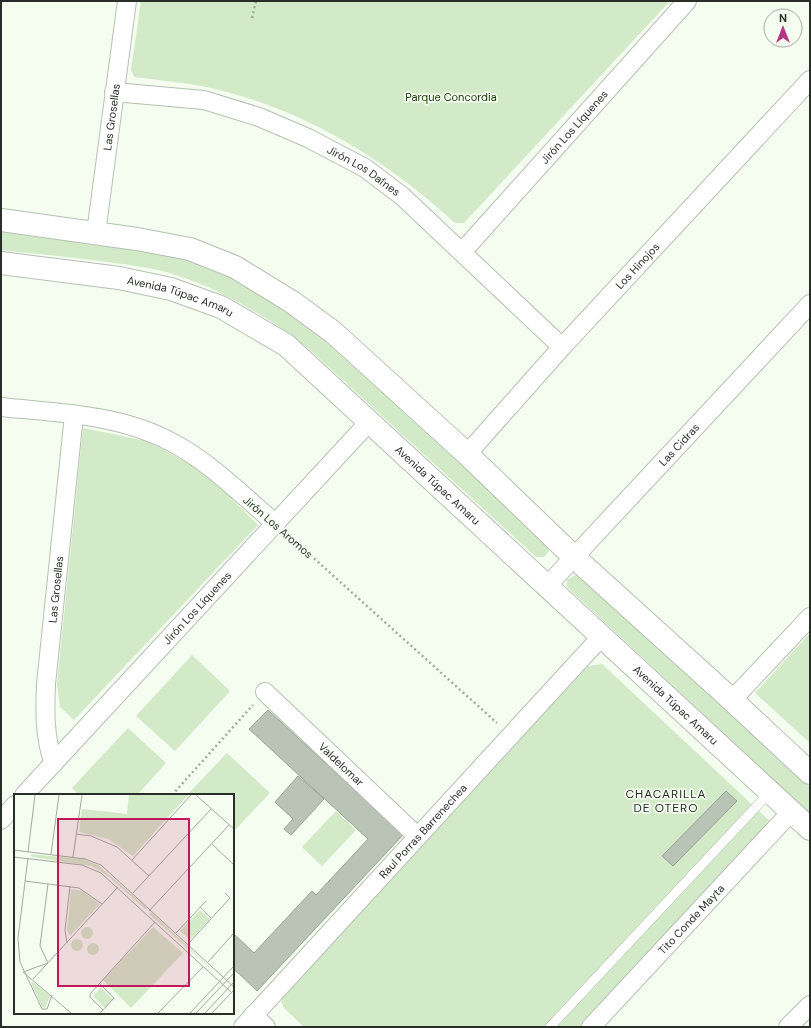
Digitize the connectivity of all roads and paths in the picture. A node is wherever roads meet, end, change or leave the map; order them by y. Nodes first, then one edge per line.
1 (127, 1) edge
2 (256, 1) edge
3 (687, 1) edge
4 (252, 18) dead end
5 (810, 80) edge
6 (114, 92) junction
7 (1, 220) edge
8 (96, 232) junction
9 (462, 252) junction
10 (1, 263) edge
11 (810, 304) edge
12 (562, 347) junction
13 (1, 407) edge
14 (74, 415) junction
15 (370, 421) junction
16 (467, 454) junction
17 (276, 524) junction
18 (574, 557) junction
19 (548, 585) junction
20 (810, 617) edge
21 (602, 636) junction
22 (265, 692) joint
23 (732, 700) junction
24 (511, 736) junction
25 (54, 763) junction
26 (808, 767) edge
27 (770, 792) junction
28 (25, 794) edge
29 (173, 794) edge
30 (14, 806) edge
31 (791, 812) junction
32 (1, 820) edge
33 (810, 829) edge
34 (417, 836) junction
35 (810, 1005) edge
36 (248, 1021) edge
37 (266, 1027) edge
38 (550, 1027) edge
39 (590, 1027) edge
40 (788, 1027) edge

1 - 6 street, Las Grosellas
2 - 4 path
3 - 9 street, Jirón Los Líquenes
5 - 12 street, Los Hinojos
6 - 8 street, Las Grosellas
6 - 9 street, Jirón Los Dafnes
7 - 8 main road
8 - 16 main road
9 - 12 street, Jirón Los Dafnes
10 - 15 main road, Avenida Túpac Amaru
11 - 18 street, Las Cidras
12 - 16 street, Los Hinojos
13 - 14 street, Jirón Los Aromos
14 - 17 street, Jirón Los Aromos
14 - 25 street, Las Grosellas
15 - 17 street, Jirón Los Líquenes
15 - 19 main road, Avenida Túpac Amaru
16 - 18 main road
17 - 24 path, Jirón Los Aromos
17 - 25 street, Jirón Los Líquenes
18 - 19 street, Las Cidras
18 - 23 main road
19 - 21 main road, Avenida Túpac Amaru
20 - 23 street
21 - 24 street, Raul Porras Barrenechea
21 - 27 main road, Avenida Túpac Amaru
22 - 29 path
22 - 34 street, Valdelomar
23 - 26 main road
24 - 34 street, Raul Porras Barrenechea
25 - 28 street, Jirón Los Líquenes
27 - 31 main road, Avenida Túpac Amaru
27 - 38 lane
30 - 32 street
31 - 33 main road, Avenida Túpac Amaru
31 - 39 street, Tito Conde Mayta
34 - 36 street, Raul Porras Barrenechea
35 - 40 street
36 - 37 street

